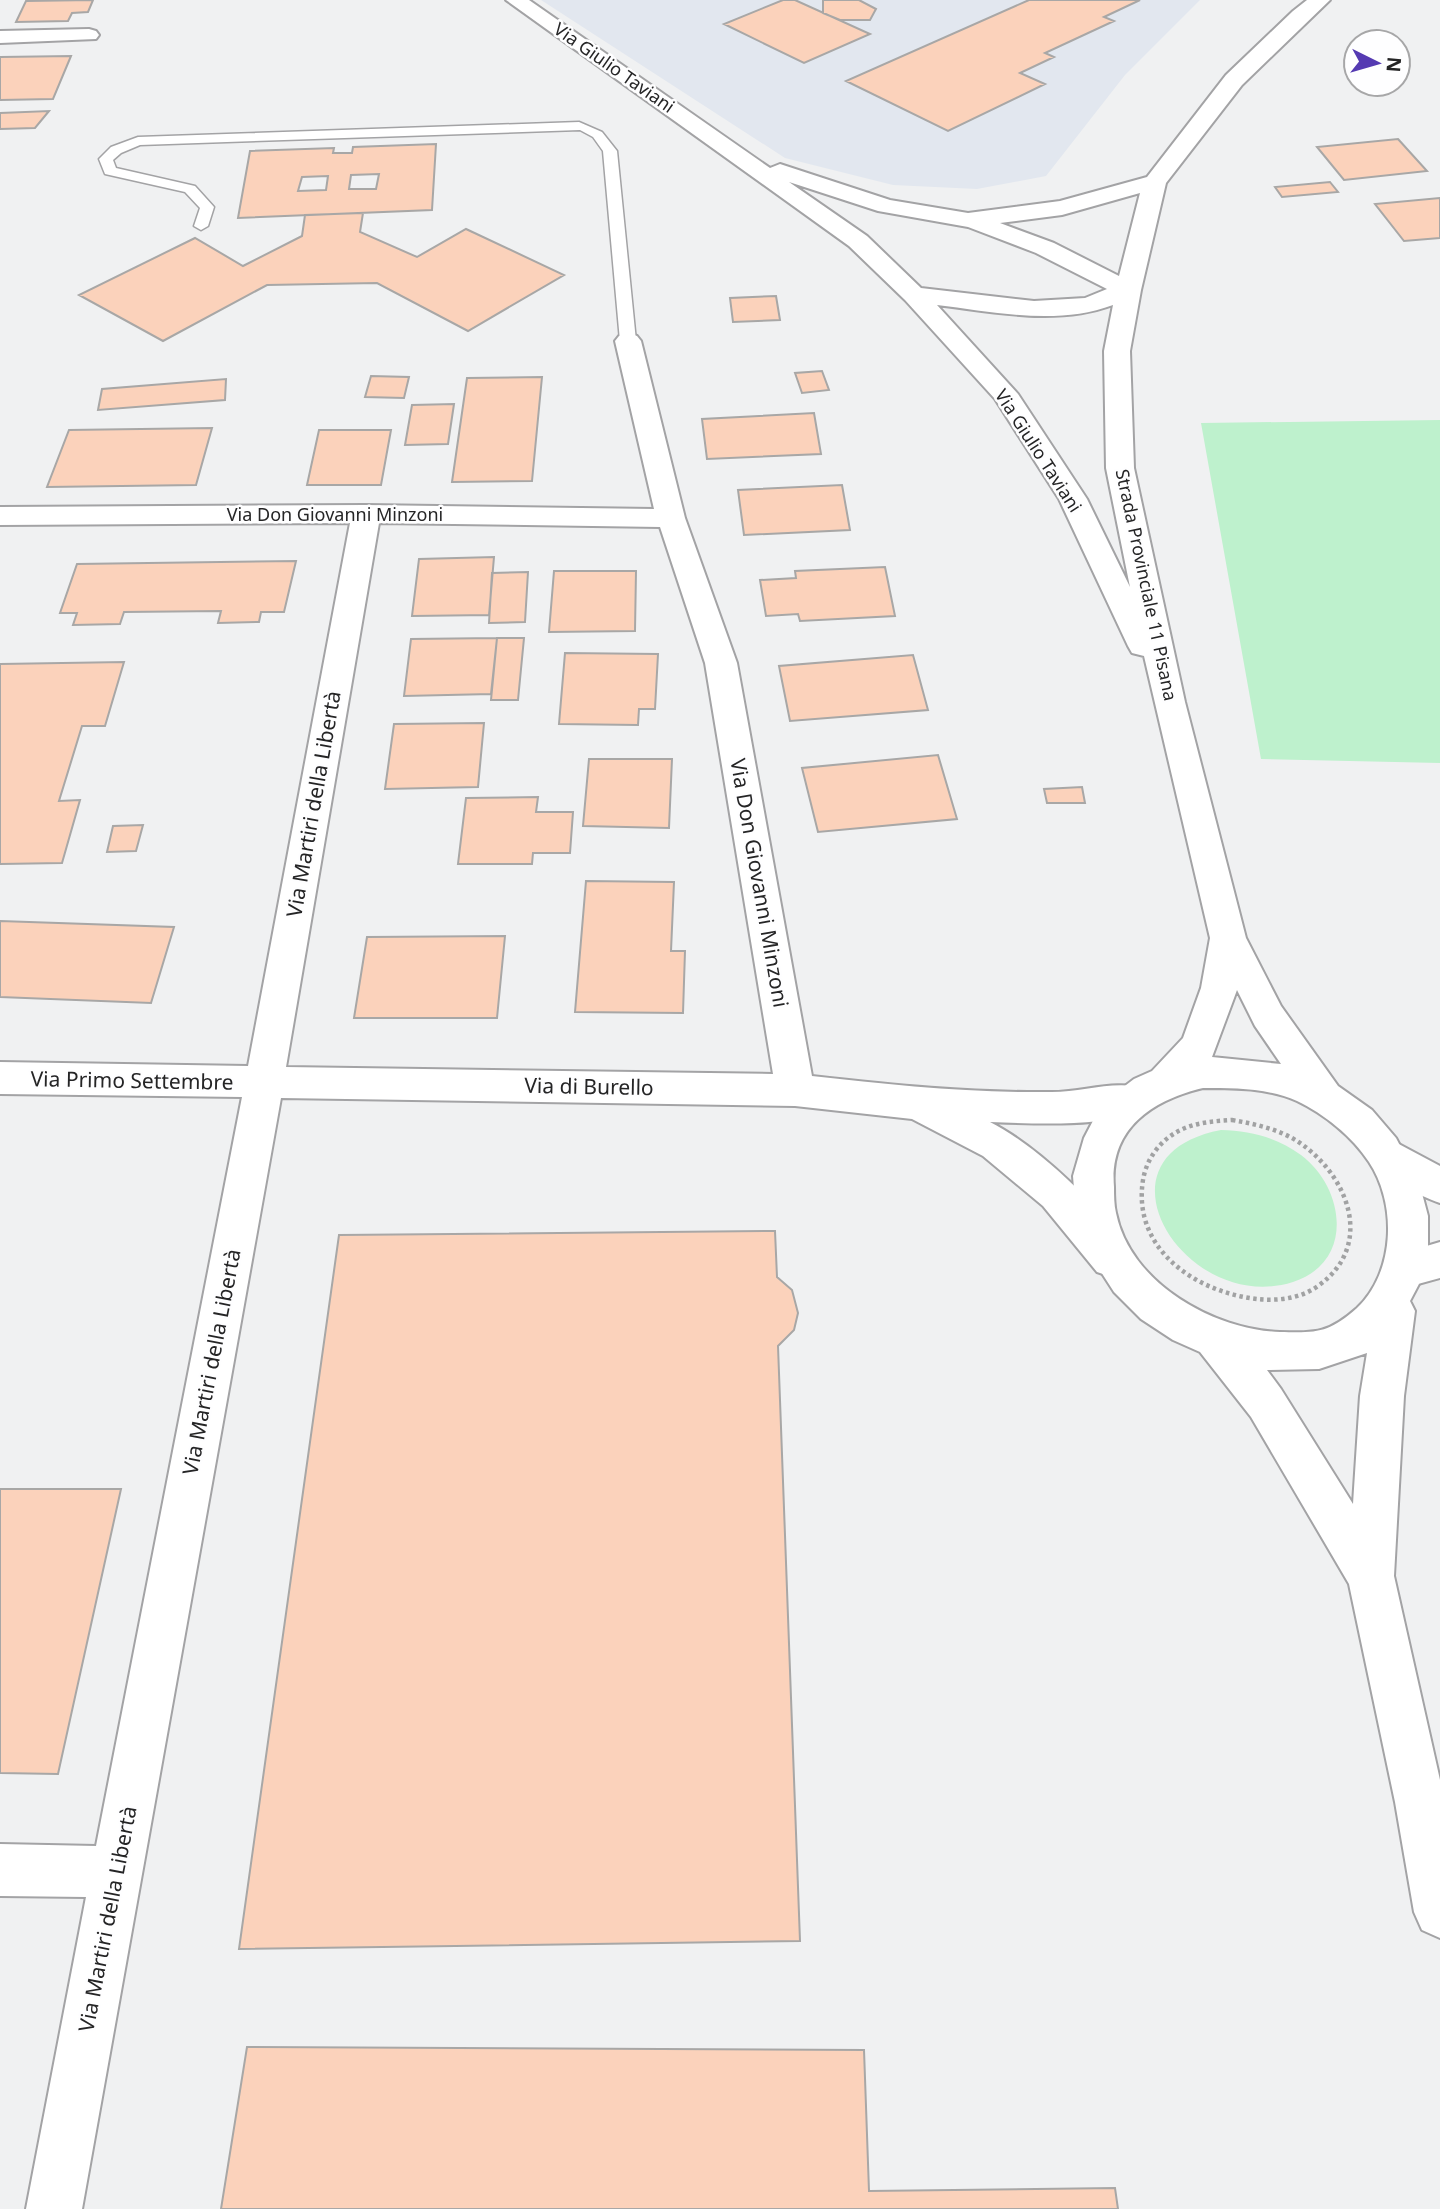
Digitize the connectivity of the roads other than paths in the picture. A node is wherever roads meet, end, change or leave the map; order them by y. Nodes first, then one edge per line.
1 (516, 0) edge
2 (1320, 0) edge
3 (89, 35) dead end
4 (0, 37) edge
5 (747, 160) junction
6 (1155, 181) junction
7 (968, 220) junction
8 (201, 226) dead end
9 (1128, 290) junction
10 (914, 295) junction
11 (628, 341) joint
12 (366, 514) junction
13 (0, 516) edge
14 (671, 517) junction
15 (1169, 702) junction
16 (1228, 938) junction
17 (0, 1078) edge
18 (264, 1084) junction
19 (795, 1090) junction
20 (1150, 1091) junction
21 (1324, 1097) junction
22 (913, 1103) junction
23 (1395, 1159) junction
24 (1440, 1186) edge
25 (1429, 1263) edge
26 (1127, 1277) junction
27 (1394, 1311) junction
28 (1216, 1340) junction
29 (1371, 1576) junction
30 (0, 1870) edge
31 (117, 1872) junction
32 (1440, 1912) edge
33 (54, 2209) edge

1 - 5 main road, Via Giulio Taviani
2 - 6 main road, Strada Provinciale 11 Pisana
3 - 4 main road
5 - 7 main road, Via Giulio Taviani
5 - 10 main road, Via Giulio Taviani
6 - 7 main road, Via Giulio Taviani
6 - 9 main road, Strada Provinciale 11 Pisana
7 - 9 main road, Via Giulio Taviani
8 - 11 lane
9 - 10 main road
9 - 15 main road, Strada Provinciale 11 Pisana
10 - 15 main road, Via Giulio Taviani
11 - 14 main road, Via Don Giovanni Minzoni
12 - 13 main road, Via Don Giovanni Minzoni
12 - 14 main road, Via Don Giovanni Minzoni
12 - 18 main road, Via Martiri della Libertà
14 - 19 main road, Via Don Giovanni Minzoni
15 - 16 main road, Strada Provinciale 11 Pisana
16 - 20 main road, Strada Provinciale 11 Pisana
16 - 21 main road, Strada Provinciale 11 Pisana
17 - 18 main road, Via Primo Settembre
18 - 19 main road, Via di Burello
18 - 31 main road, Via Martiri della Libertà
19 - 22 main road, Via di Burello
20 - 21 main road, Strada Provinciale 11 Pisana
20 - 22 main road, Via di Burello
20 - 26 main road, Strada Provinciale 11 Pisana
21 - 23 main road, Strada Provinciale 11 Pisana
22 - 26 main road, Via di Burello
23 - 24 main road
23 - 25 main road, Strada Provinciale 11 Pisana
25 - 27 main road, Strada Provinciale 11 Pisana
26 - 28 main road, Strada Provinciale 11 Pisana
27 - 28 main road, Strada Provinciale 11 Pisana
27 - 29 main road, Strada Provinciale 11 Pisana
28 - 29 main road, Strada Provinciale 11 Pisana
29 - 32 main road, Strada Provinciale 11 Pisana
30 - 31 main road
31 - 33 main road, Via Martiri della Libertà

